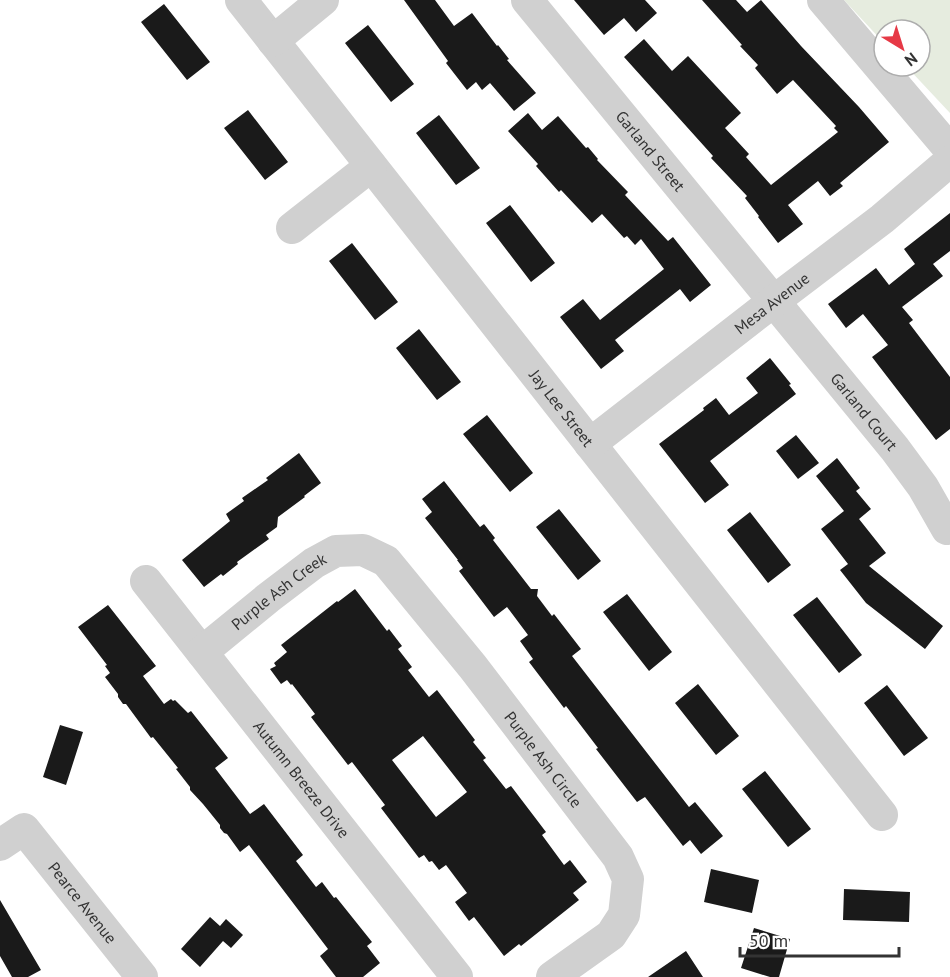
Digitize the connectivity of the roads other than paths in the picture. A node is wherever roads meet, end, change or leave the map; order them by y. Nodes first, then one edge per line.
1 (241, 0) edge
2 (323, 0) edge
3 (527, 0) edge
4 (823, 0) edge
5 (273, 40) junction
6 (950, 150) edge
7 (950, 161) edge
8 (371, 166) junction
9 (292, 228) dead end
10 (774, 301) junction
11 (590, 444) junction
12 (947, 529) dead end
13 (363, 550) joint
14 (146, 581) dead end
15 (202, 652) junction
16 (882, 815) dead end
17 (12, 837) edge
18 (142, 977) edge
19 (457, 977) edge
20 (552, 977) edge

1 - 5 street, Jay Lee Street
2 - 5 street
3 - 10 street, Garland Street
4 - 6 street
5 - 8 street, Jay Lee Street
7 - 10 street, Mesa Avenue
8 - 9 street
8 - 11 street, Jay Lee Street
10 - 11 street, Mesa Avenue
10 - 12 street, Garland Court
11 - 16 street, Jay Lee Street
13 - 15 street, Purple Ash Creek
13 - 20 street, Purple Ash Circle
14 - 15 street, Autumn Breeze Drive
15 - 19 street, Autumn Breeze Drive
17 - 18 street, Pearce Avenue

